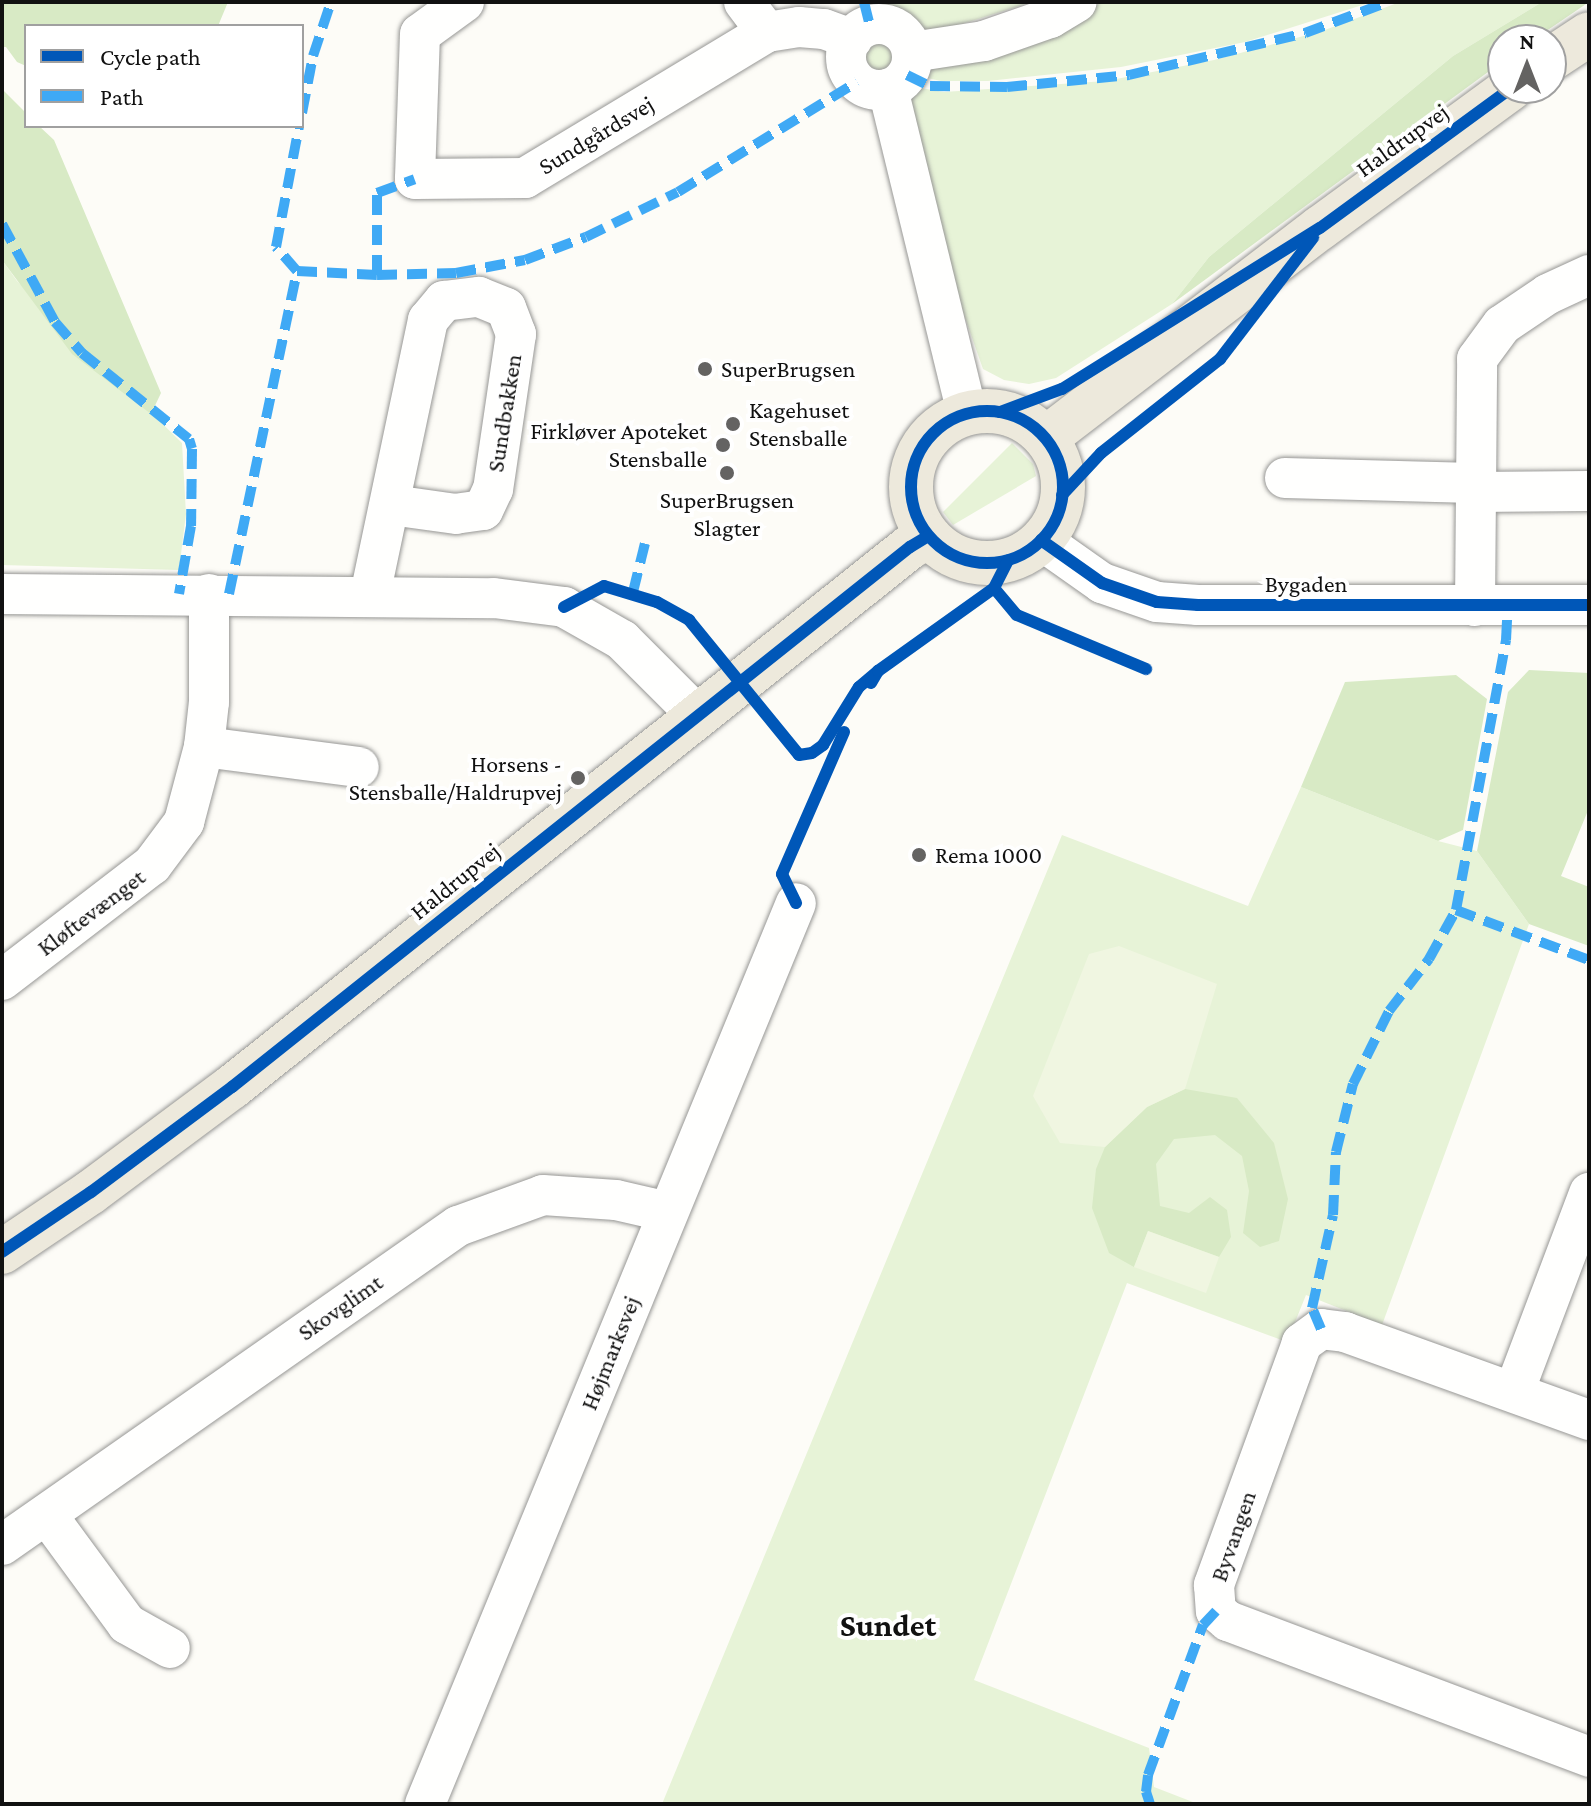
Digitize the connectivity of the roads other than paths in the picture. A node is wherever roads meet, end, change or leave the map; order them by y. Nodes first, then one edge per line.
1 (464, 2) edge
2 (1077, 2) edge
3 (756, 17) edge
4 (1589, 34) edge
5 (852, 39) junction
6 (1567, 48) edge
7 (912, 52) junction
8 (888, 89) junction
9 (1489, 104) edge
10 (1589, 275) edge
11 (967, 413) junction
12 (1046, 438) junction
13 (1285, 478) dead end
14 (1474, 488) junction
15 (1589, 491) edge
16 (391, 505) junction
17 (928, 536) junction
18 (1041, 540) junction
19 (2, 594) edge
20 (209, 594) junction
21 (370, 595) junction
22 (1589, 605) edge
23 (1475, 606) junction
24 (698, 716) junction
25 (204, 747) junction
26 (359, 767) dead end
27 (796, 903) dead end
28 (2, 980) edge
29 (1589, 1193) edge
30 (668, 1212) junction
31 (2, 1252) edge
32 (1514, 1392) junction
33 (1589, 1420) edge
34 (47, 1515) junction
35 (2, 1545) edge
36 (170, 1648) dead end
37 (1589, 1757) edge
38 (425, 1804) edge

1 - 3 street, Sundgårdsvej
2 - 7 street
3 - 5 street, Sundgårdsvej
4 - 6 main road
5 - 7 street
5 - 8 street
7 - 8 street
8 - 11 street
9 - 12 main road, Haldrupvej
10 - 14 street
11 - 12 main road
11 - 17 main road
12 - 18 main road
13 - 14 street
14 - 15 street
14 - 23 street
16 - 16 street, Sundbakken
16 - 21 street, Sundbakken
17 - 18 main road
17 - 24 main road, Haldrupvej
18 - 23 street, Bygaden
19 - 20 street
20 - 21 street
20 - 25 street, Kløftevænget
21 - 24 street
22 - 23 street, Bygaden
24 - 31 main road, Haldrupvej
25 - 26 street
25 - 28 street, Kløftevænget
27 - 30 street, Højmarksvej
29 - 32 street
30 - 34 street, Skovglimt
30 - 38 street, Højmarksvej
32 - 33 street, Byvangen
32 - 37 street, Byvangen
34 - 35 street, Skovglimt
34 - 36 street

